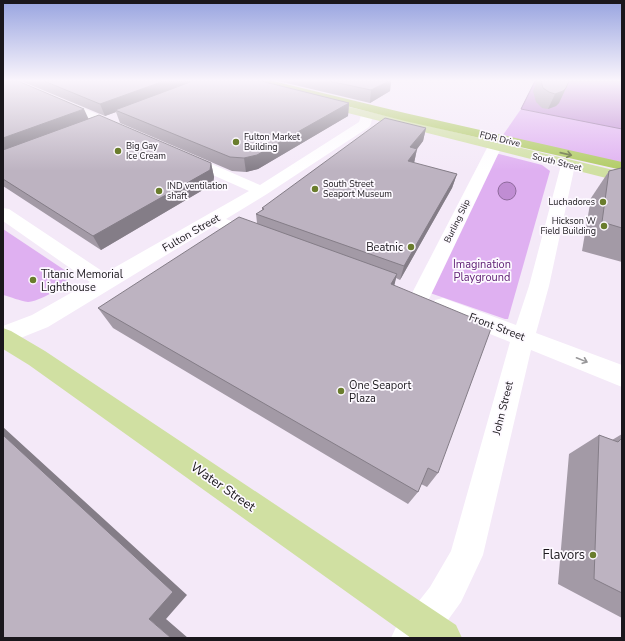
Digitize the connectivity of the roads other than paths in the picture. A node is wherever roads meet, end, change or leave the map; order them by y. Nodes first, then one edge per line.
1 (89, 111) edge
2 (352, 111) edge
3 (379, 111) edge
4 (426, 111) edge
5 (366, 115) junction
6 (113, 120) junction
7 (86, 130) edge
8 (134, 135) edge
9 (494, 146) junction
10 (622, 153) edge
11 (176, 154) edge
12 (568, 165) junction
13 (622, 166) edge
14 (622, 177) edge
15 (261, 191) junction
16 (3, 213) edge
17 (214, 220) junction
18 (272, 242) edge
19 (105, 283) junction
20 (412, 294) joint
21 (3, 337) edge
22 (522, 337) junction
23 (622, 376) edge
24 (426, 634) edge

1 - 6 street
2 - 5 main road, South Street
3 -> 13 highway, FDR Drive
4 - 10 highway, FDR Drive
5 - 9 main road, South Street
5 - 15 street, Fulton Street
6 - 7 street
6 - 8 street
9 - 12 main road, South Street
9 - 20 street, Burling Slip
11 - 15 street
12 - 14 main road, South Street
12 - 22 street, John Street
15 - 17 street, Fulton Street
16 - 19 street
17 - 18 street
17 - 19 street, Fulton Street
19 - 21 street, Fulton Street
20 - 22 street, Front Street
21 - 24 main road, Water Street
22 -> 23 street, Front Street
22 - 24 street, John Street

